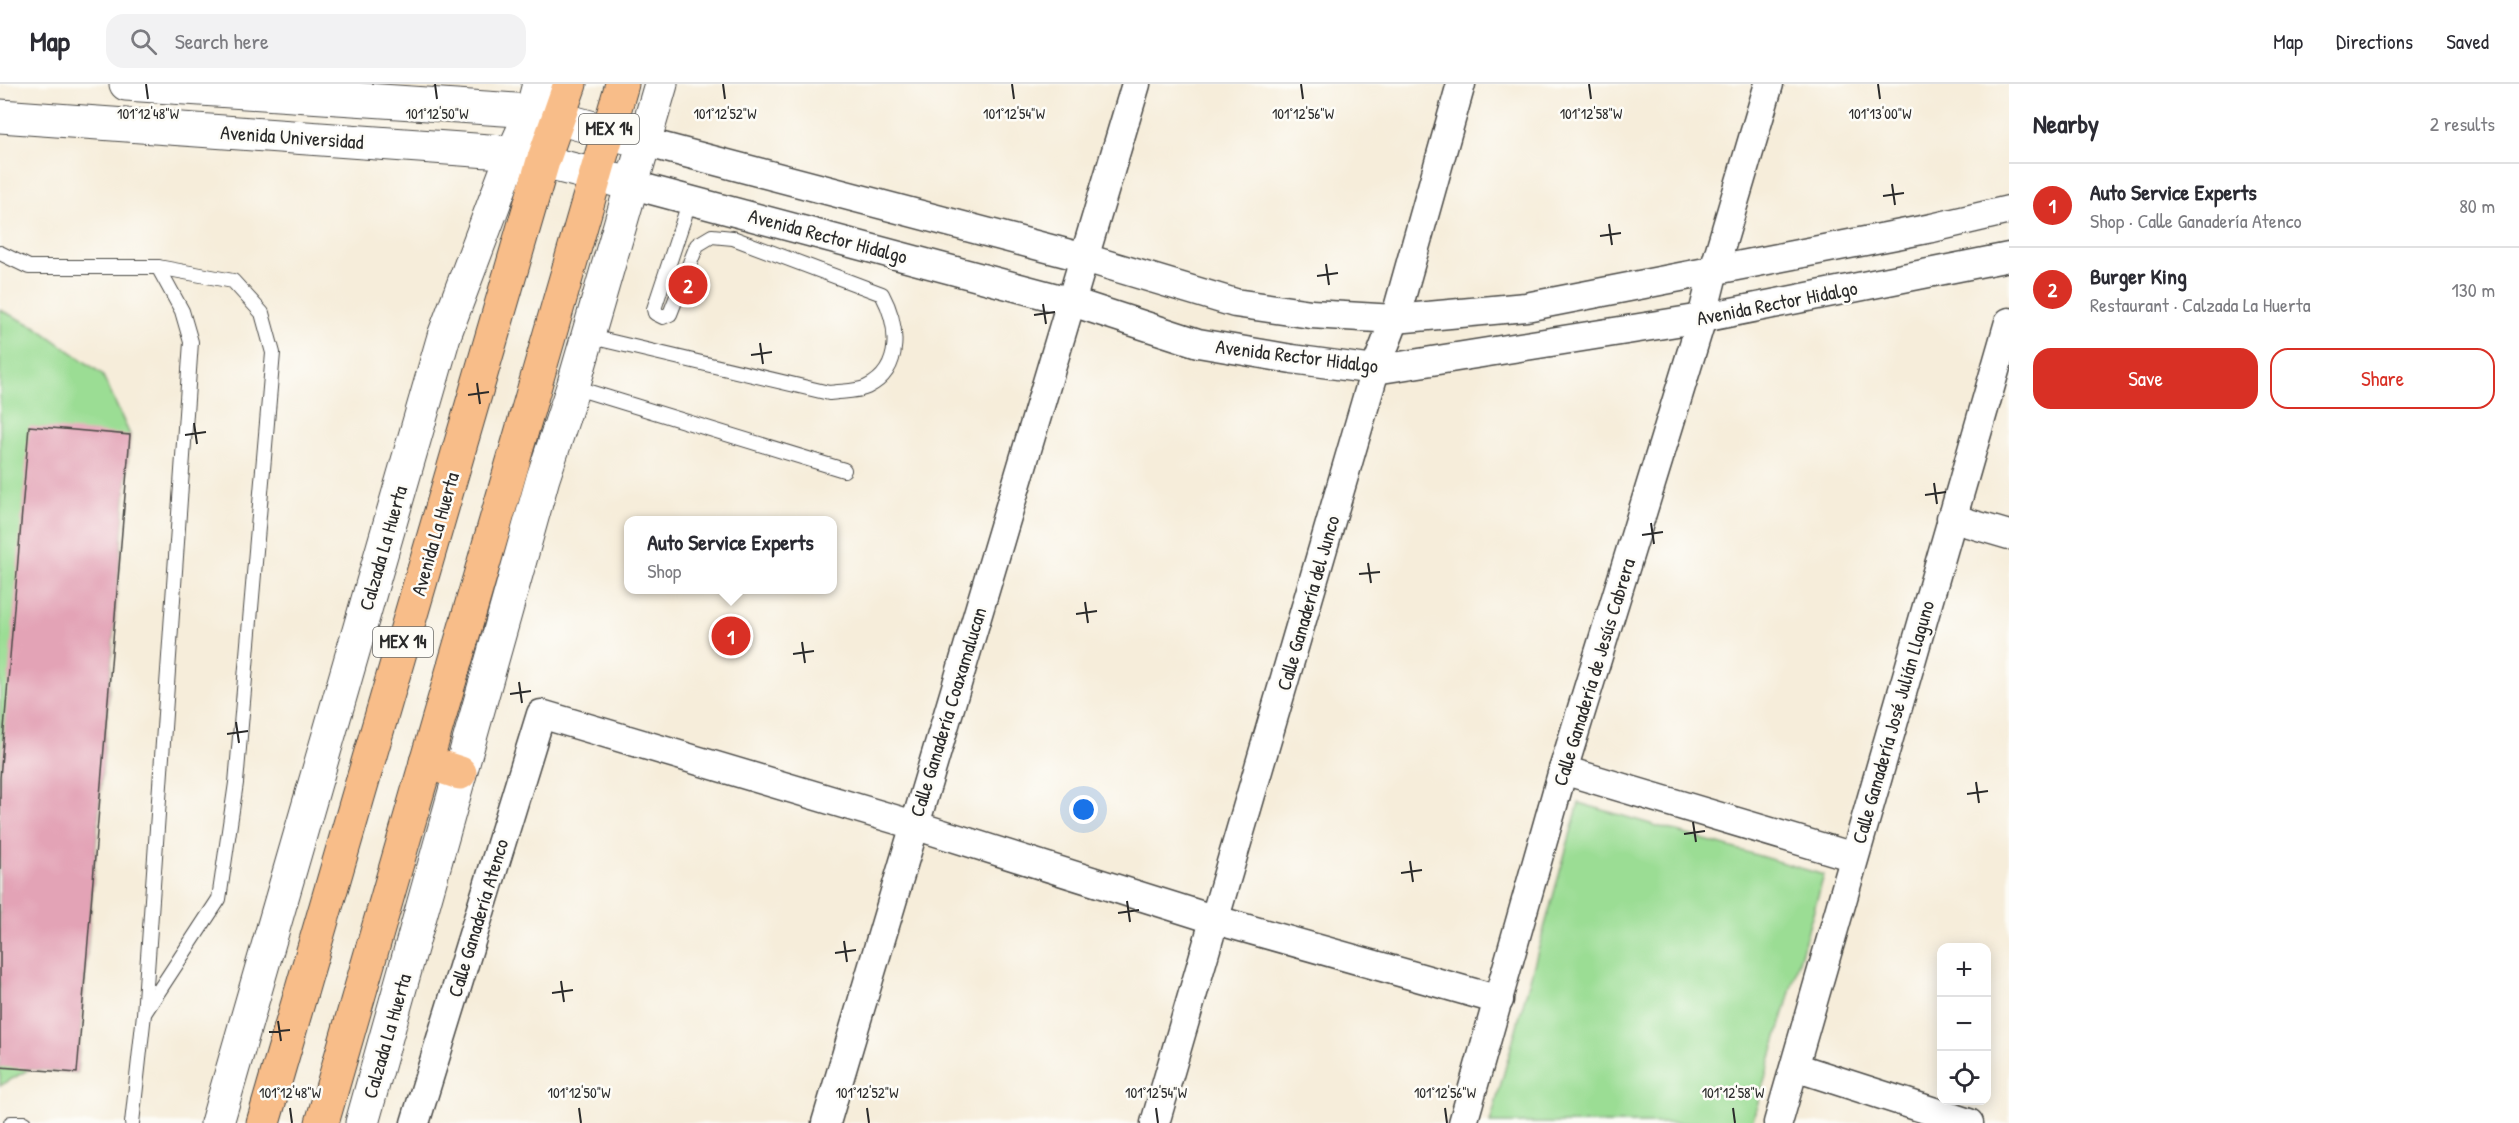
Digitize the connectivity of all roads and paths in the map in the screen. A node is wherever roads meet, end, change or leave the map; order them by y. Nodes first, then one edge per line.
1 (126, 84) edge
2 (570, 84) edge
3 (622, 84) edge
4 (662, 84) edge
5 (1136, 84) edge
6 (1461, 84) edge
7 (1769, 84) edge
8 (543, 105) edge
9 (0, 116) edge
10 (608, 132) junction
11 (644, 142) junction
12 (528, 157) junction
13 (596, 174) junction
14 (633, 185) junction
15 (854, 197) junction
16 (690, 200) junction
17 (2009, 210) edge
18 (840, 239) junction
19 (0, 253) edge
20 (2009, 257) edge
21 (1085, 258) junction
22 (158, 267) junction
23 (1714, 270) junction
24 (1072, 302) junction
25 (1702, 318) junction
26 (1395, 319) junction
27 (2009, 322) edge
28 (587, 336) junction
29 (1375, 370) junction
30 (573, 387) junction
31 (844, 470) dead end
32 (1951, 518) junction
33 (2009, 535) edge
34 (426, 762) junction
35 (1563, 770) junction
36 (460, 773) junction
37 (914, 825) junction
38 (1854, 857) junction
39 (1216, 920) junction
40 (1499, 1000) junction
41 (144, 1014) junction
42 (1795, 1067) junction
43 (12, 1123) edge
44 (24, 1123) edge
45 (132, 1123) edge
46 (217, 1123) edge
47 (263, 1123) edge
48 (322, 1123) edge
49 (362, 1123) edge
50 (415, 1123) edge
51 (826, 1123) edge
52 (1155, 1123) edge
53 (1463, 1123) edge
54 (1778, 1123) edge
55 (1969, 1123) edge

1 - 8 street
2 - 8 main road, Avenida La Huerta / MEX 14
3 - 10 main road, MEX 14
4 - 11 street, Calzada La Huerta
5 - 21 street, Calle Ganadería Coaxamalucan
6 - 26 street, Calle Ganadería del Junco
7 - 23 street, Calle Ganadería de Jesús Cabrera
8 - 10 street
8 - 12 main road, Avenida La Huerta / MEX 14
9 - 12 street, Avenida Universidad
10 - 11 street
10 - 13 main road, MEX 14
11 - 14 street, Calzada La Huerta
11 - 15 street
12 - 13 street, Avenida Universidad
12 - 46 street, Calzada La Huerta
12 - 47 main road, Avenida La Huerta / MEX 14
13 - 14 street, Avenida Universidad
13 - 34 main road, MEX 14
14 - 16 street, Avenida Rector Hidalgo
14 - 28 street, Calzada La Huerta
15 - 18 street
15 - 21 street
16 - 18 street, Avenida Rector Hidalgo
16 - 28 lane
17 - 23 street
18 - 24 street, Avenida Rector Hidalgo
19 - 22 lane
20 - 25 street, Avenida Rector Hidalgo
21 - 24 street, Calle Ganadería Coaxamalucan
21 - 26 street
22 - 41 lane
22 - 41 lane
23 - 25 street, Calle Ganadería de Jesús Cabrera
23 - 26 street
24 - 29 street, Avenida Rector Hidalgo
24 - 37 street, Calle Ganadería Coaxamalucan
25 - 29 street, Avenida Rector Hidalgo
25 - 35 street, Calle Ganadería de Jesús Cabrera
26 - 29 street, Calle Ganadería del Junco
27 - 32 street, Calle Ganadería José Julián Llaguno
28 - 30 street, Calzada La Huerta
29 - 39 street, Calle Ganadería del Junco
30 - 31 lane
30 - 36 street, Calzada La Huerta
32 - 33 street
32 - 38 street, Calle Ganadería José Julián Llaguno
34 - 36 main road
34 - 48 main road, MEX 14
35 - 38 street
35 - 40 street, Calle Ganadería de Jesús Cabrera
36 - 49 street, Calzada La Huerta
37 - 39 street
37 - 50 street, Calle Ganadería Atenco
37 - 51 street, Calle Ganadería Coaxamalucan
38 - 42 street, Calle Ganadería José Julián Llaguno
39 - 40 street
39 - 52 street, Calle Ganadería del Junco
40 - 53 street, Calle Ganadería de Jesús Cabrera
41 - 45 lane
42 - 54 street, Calle Ganadería José Julián Llaguno
42 - 55 street
43 - 44 lane

